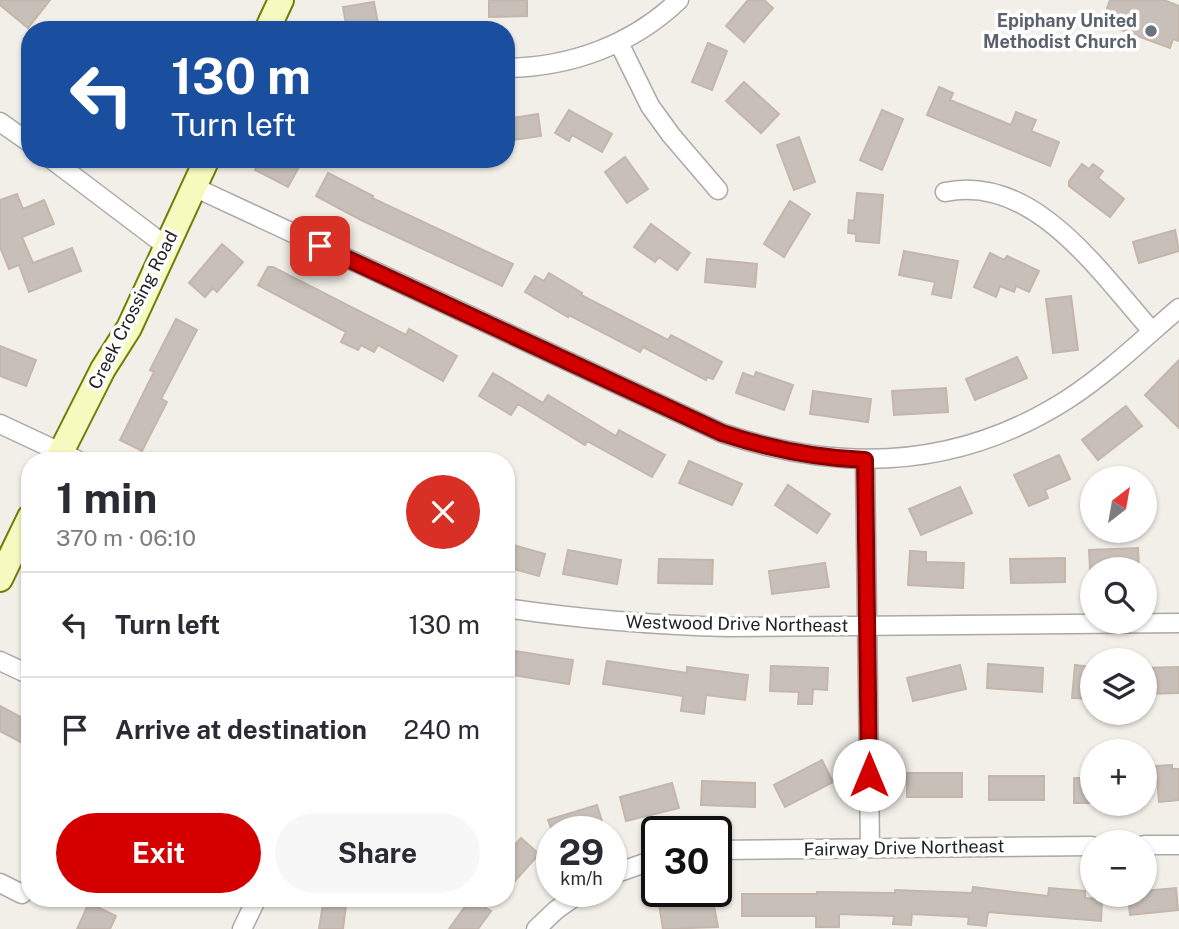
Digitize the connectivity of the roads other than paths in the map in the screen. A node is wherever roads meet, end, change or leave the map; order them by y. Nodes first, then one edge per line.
1 (281, 0) edge
2 (680, 0) edge
3 (271, 21) edge
4 (619, 43) junction
5 (515, 67) edge
6 (0, 122) edge
7 (21, 137) edge
8 (63, 168) edge
9 (203, 168) edge
10 (194, 187) junction
11 (718, 190) dead end
12 (945, 192) dead end
13 (166, 246) junction
14 (1179, 308) edge
15 (1152, 331) junction
16 (0, 424) edge
17 (54, 452) edge
18 (68, 452) edge
19 (865, 460) junction
20 (21, 536) edge
21 (0, 579) edge
22 (515, 609) edge
23 (1179, 624) edge
24 (868, 627) junction
25 (0, 661) edge
26 (21, 671) edge
27 (1157, 845) edge
28 (1179, 845) edge
29 (1080, 846) edge
30 (870, 848) junction
31 (732, 850) edge
32 (0, 883) edge
33 (21, 894) edge
34 (253, 907) edge
35 (560, 907) edge
36 (242, 929) edge
37 (536, 929) edge

1 - 3 street
2 - 4 street
4 - 5 street
4 - 11 street
6 - 7 street
8 - 13 street
9 - 10 street, Creek Crossing Road
10 - 13 street, Creek Crossing Road
10 - 19 street
12 - 15 street
13 - 18 street, Creek Crossing Road
14 - 15 street
15 - 19 street
16 - 17 street
19 - 24 street
20 - 21 street
22 - 24 street, Westwood Drive Northeast
23 - 24 street, Westwood Drive Northeast
24 - 30 street
25 - 26 street
27 - 28 street
29 - 30 street, Fairway Drive Northeast
30 - 31 street, Fairway Drive Northeast
32 - 33 street
34 - 36 street
35 - 37 street

